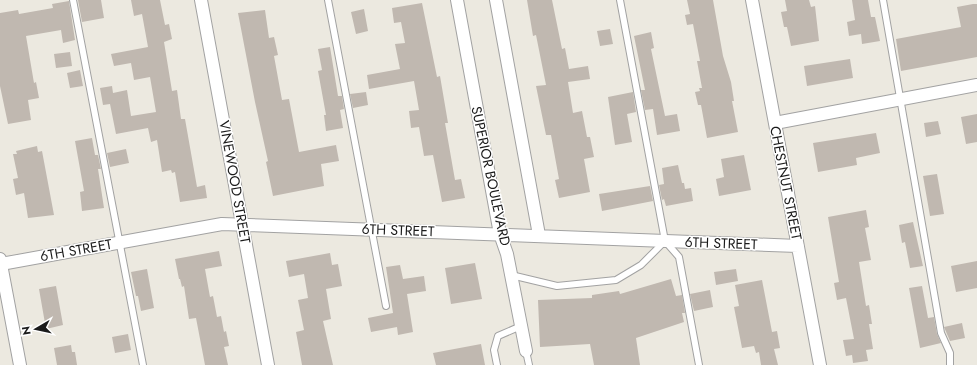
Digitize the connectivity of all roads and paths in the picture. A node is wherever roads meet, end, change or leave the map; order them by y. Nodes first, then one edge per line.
1 (73, 0) edge
2 (201, 0) edge
3 (328, 0) edge
4 (457, 0) edge
5 (496, 0) edge
6 (620, 0) edge
7 (752, 0) edge
8 (883, 0) edge
9 (977, 85) edge
10 (901, 99) junction
11 (775, 123) junction
12 (243, 224) junction
13 (372, 229) junction
14 (500, 234) junction
15 (539, 235) junction
16 (665, 241) junction
17 (119, 242) junction
18 (798, 246) junction
19 (0, 262) edge
20 (511, 275) junction
21 (386, 306) dead end
22 (521, 326) junction
23 (526, 351) joint
24 (20, 365) edge
25 (143, 365) edge
26 (268, 365) edge
27 (497, 365) edge
28 (529, 365) edge
29 (699, 365) edge
30 (820, 365) edge
31 (950, 365) edge

1 - 17 lane
2 - 12 street, VINEWOOD STREET
3 - 13 lane
4 - 14 street, SUPERIOR BOULEVARD
5 - 15 street
6 - 16 lane
7 - 11 street, CHESTNUT STREET
8 - 10 lane
9 - 10 street
10 - 11 street
10 - 31 lane
11 - 18 street, CHESTNUT STREET
12 - 13 street, 6TH STREET
12 - 17 street, 6TH STREET
12 - 26 street, VINEWOOD STREET
13 - 14 street, 6TH STREET
13 - 21 lane
14 - 15 street, 6TH STREET
14 - 20 street, SUPERIOR BOULEVARD
15 - 16 street, 6TH STREET
16 - 18 street, 6TH STREET
16 - 20 lane
16 - 29 lane
17 - 19 street, 6TH STREET
17 - 25 lane
18 - 30 street, CHESTNUT STREET
19 - 24 street
20 - 22 street, SUPERIOR BOULEVARD
22 - 23 street, SUPERIOR BOULEVARD
22 - 27 lane
23 - 28 lane

